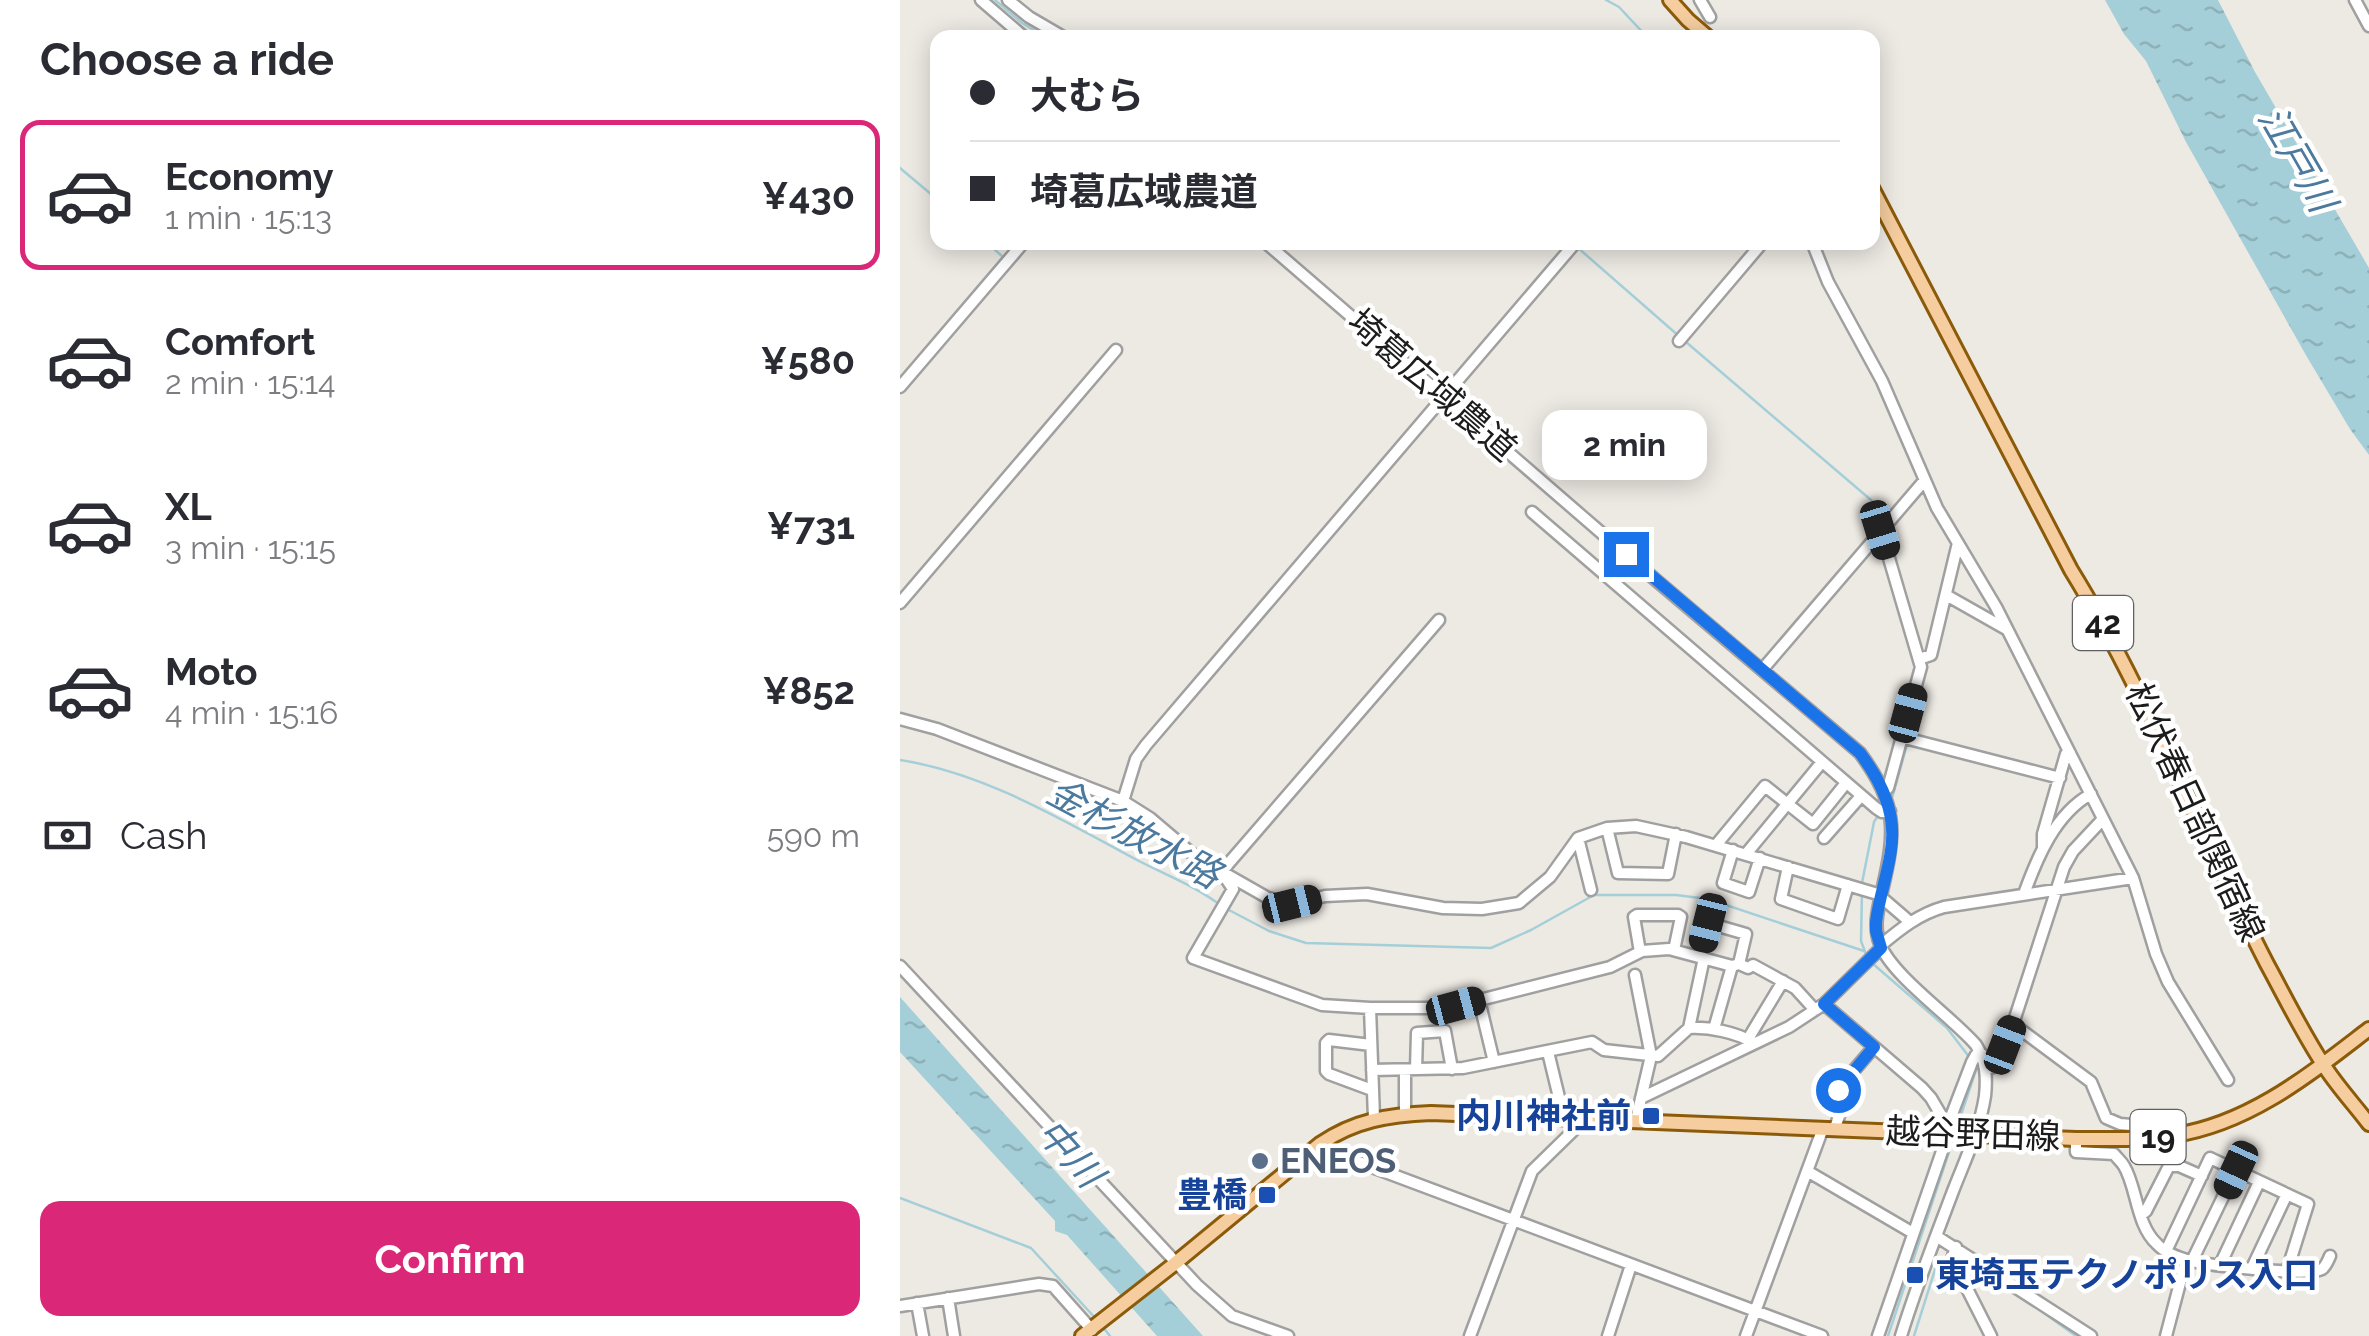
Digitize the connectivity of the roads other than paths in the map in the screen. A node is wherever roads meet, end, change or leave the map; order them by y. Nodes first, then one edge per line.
1 (981, 0) edge
2 (1008, 0) edge
3 (1670, 0) edge
4 (1700, 0) edge
5 (2355, 0) edge
6 (1710, 17) dead end
7 (2369, 26) edge
8 (1016, 30) edge
9 (1051, 30) edge
10 (1700, 30) edge
11 (1880, 203) edge
12 (1017, 250) edge
13 (1274, 250) edge
14 (1571, 250) edge
15 (1756, 250) edge
16 (1815, 250) edge
17 (1681, 338) dead end
18 (1116, 350) dead end
19 (900, 387) edge
20 (1445, 397) junction
21 (1924, 481) junction
22 (1532, 512) dead end
23 (1883, 527) junction
24 (1958, 543) junction
25 (1946, 595) junction
26 (900, 603) edge
27 (1438, 620) dead end
28 (2007, 629) junction
29 (1922, 658) junction
30 (1762, 670) junction
31 (900, 719) edge
32 (1906, 738) junction
33 (2070, 753) junction
34 (1822, 762) junction
35 (2060, 778) junction
36 (1846, 783) junction
37 (1883, 791) junction
38 (2090, 794) junction
39 (1862, 796) junction
40 (1123, 801) junction
41 (2053, 802) junction
42 (1788, 804) junction
43 (2073, 808) junction
44 (1882, 811) junction
45 (2102, 820) junction
46 (1607, 828) junction
47 (1676, 834) junction
48 (1578, 838) junction
49 (1824, 838) dead end
50 (1716, 845) junction
51 (2043, 848) junction
52 (1733, 850) junction
53 (1746, 854) junction
54 (1760, 858) junction
55 (1788, 867) junction
56 (1222, 872) junction
57 (2133, 878) junction
58 (1848, 885) junction
59 (2056, 889) junction
60 (1591, 890) dead end
61 (2024, 894) junction
62 (1881, 896) junction
63 (1910, 922) junction
64 (1674, 950) junction
65 (1640, 952) junction
66 (1875, 953) junction
67 (1702, 958) junction
68 (1736, 965) junction
69 (900, 966) edge
70 (1634, 975) dead end
71 (1783, 981) junction
72 (1478, 1000) junction
73 (1820, 1007) junction
74 (1370, 1008) junction
75 (2013, 1024) junction
76 (1688, 1028) junction
77 (2369, 1029) edge
78 (1714, 1030) junction
79 (1751, 1041) junction
80 (1371, 1045) junction
81 (1874, 1047) junction
82 (1548, 1052) junction
83 (1982, 1054) junction
84 (1651, 1056) junction
85 (2327, 1061) junction
86 (1494, 1062) junction
87 (1452, 1069) junction
88 (1986, 1069) junction
89 (1372, 1070) junction
90 (1411, 1070) junction
91 (2228, 1080) dead end
92 (1372, 1090) junction
93 (1641, 1098) junction
94 (1405, 1114) junction
95 (1374, 1118) junction
96 (1572, 1118) junction
97 (1636, 1120) junction
98 (2369, 1124) edge
99 (1829, 1128) junction
100 (1948, 1130) junction
101 (1975, 1134) junction
102 (2172, 1136) junction
103 (2076, 1138) junction
104 (1320, 1144) junction
105 (2236, 1170) junction
106 (1807, 1171) junction
107 (2202, 1176) junction
108 (2259, 1182) junction
109 (2287, 1194) junction
110 (1932, 1211) junction
111 (2141, 1215) junction
112 (1512, 1222) junction
113 (1913, 1234) junction
114 (1936, 1236) junction
115 (1956, 1247) junction
116 (2166, 1251) junction
117 (2330, 1256) dead end
118 (2189, 1261) junction
119 (1175, 1264) junction
120 (1631, 1265) junction
121 (2220, 1266) junction
122 (2252, 1268) junction
123 (2287, 1271) junction
124 (948, 1298) junction
125 (918, 1303) junction
126 (900, 1306) edge
127 (1755, 1310) junction
128 (2075, 1327) junction
129 (1090, 1331) edge
130 (923, 1336) edge
131 (954, 1336) edge
132 (1288, 1336) edge
133 (1470, 1336) edge
134 (1608, 1336) edge
135 (1746, 1336) edge
136 (1822, 1336) edge
137 (1878, 1336) edge
138 (1901, 1336) edge
139 (1991, 1336) edge
140 (2063, 1336) edge
141 (2091, 1336) edge
142 (2166, 1336) edge

1 - 8 street
2 - 9 street
3 - 10 main road
4 - 6 street
5 - 7 street
11 - 85 main road, 松伏春日部関宿線 / 42
12 - 19 street
13 - 20 street, 埼葛広域農道
14 - 20 street
15 - 17 street
16 - 21 street
18 - 26 street
20 - 30 street, 埼葛広域農道
20 - 40 street
21 - 23 street
21 - 24 street
22 - 34 street
23 - 29 street
23 - 30 street
24 - 25 street
24 - 28 street
25 - 28 street
25 - 29 street
27 - 56 street
28 - 33 street
29 - 32 street
30 - 37 street, 埼葛広域農道
31 - 40 street
32 - 35 street
32 - 37 street
33 - 35 street
33 - 38 street
34 - 36 street
34 - 42 street
35 - 41 street
36 - 39 street
36 - 42 street
37 - 44 street, 埼葛広域農道
38 - 43 street
38 - 45 street
39 - 44 street
39 - 49 street
40 - 56 street
41 - 43 street
41 - 51 street
42 - 50 street
42 - 53 street
43 - 51 street
44 - 62 street, 埼葛広域農道
45 - 57 street
45 - 59 street
46 - 47 street
46 - 47 street
46 - 48 street
47 - 50 street
48 - 56 street
48 - 60 street
50 - 52 street
51 - 61 street
52 - 53 street
52 - 54 street
53 - 54 street
54 - 55 street
55 - 58 street
55 - 58 street
56 - 74 street
57 - 59 street
57 - 91 street
58 - 62 street
59 - 61 street
59 - 75 street
61 - 63 street
62 - 63 street
62 - 66 street, 埼葛広域農道
63 - 66 street
64 - 65 street
64 - 65 street
64 - 67 street
65 - 72 street
66 - 73 street
66 - 83 street
67 - 68 street
67 - 68 street
67 - 76 street
68 - 71 street
68 - 78 street
69 - 119 street
70 - 84 street
71 - 73 street
71 - 79 street
72 - 74 street
72 - 86 street
73 - 79 street
73 - 81 street
74 - 80 street
75 - 88 street
75 - 102 street
76 - 78 street
76 - 84 street
77 - 85 main road, 越谷野田線 / 19
78 - 79 street
79 - 93 street
80 - 89 street
80 - 92 street
81 - 99 street
81 - 100 street
82 - 84 street
82 - 86 street
82 - 96 street
83 - 88 street
83 - 100 street
84 - 93 street
85 - 98 main road, 松伏春日部関宿線
85 - 102 main road, 越谷野田線 / 19
86 - 87 street
87 - 90 street
87 - 90 street
88 - 101 street
89 - 90 street
89 - 92 street
90 - 94 street
92 - 95 street
93 - 97 street
94 - 95 main road, 越谷野田線 / 19
94 - 96 main road, 越谷野田線 / 19
95 - 104 main road, 越谷野田線 / 19
96 - 97 main road, 越谷野田線 / 19
96 - 112 street
97 - 99 main road, 越谷野田線 / 19
99 - 100 main road, 越谷野田線 / 19
99 - 106 street
100 - 101 main road, 越谷野田線 / 19
100 - 110 street
101 - 103 main road, 越谷野田線 / 19
101 - 110 street
102 - 103 main road, 越谷野田線 / 19
103 - 111 street
104 - 112 street
104 - 119 main road, 越谷野田線 / 19
105 - 107 street
105 - 108 street
105 - 118 street
106 - 113 street
106 - 127 street
107 - 111 street
107 - 116 street
108 - 109 street
108 - 121 street
109 - 122 street
109 - 123 street
110 - 113 street
110 - 114 street
111 - 116 street
112 - 120 street
112 - 133 street
113 - 137 street
114 - 115 street
114 - 138 street
115 - 128 street
115 - 139 street
116 - 118 street
117 - 123 street
118 - 121 street
118 - 142 street
119 - 129 main road, 越谷野田線 / 19
119 - 132 street
120 - 127 street
120 - 134 street
121 - 122 street
122 - 123 street
124 - 125 street
124 - 129 street
124 - 131 street
125 - 126 street
125 - 130 street
127 - 135 street
127 - 136 street
128 - 140 street
128 - 141 street

